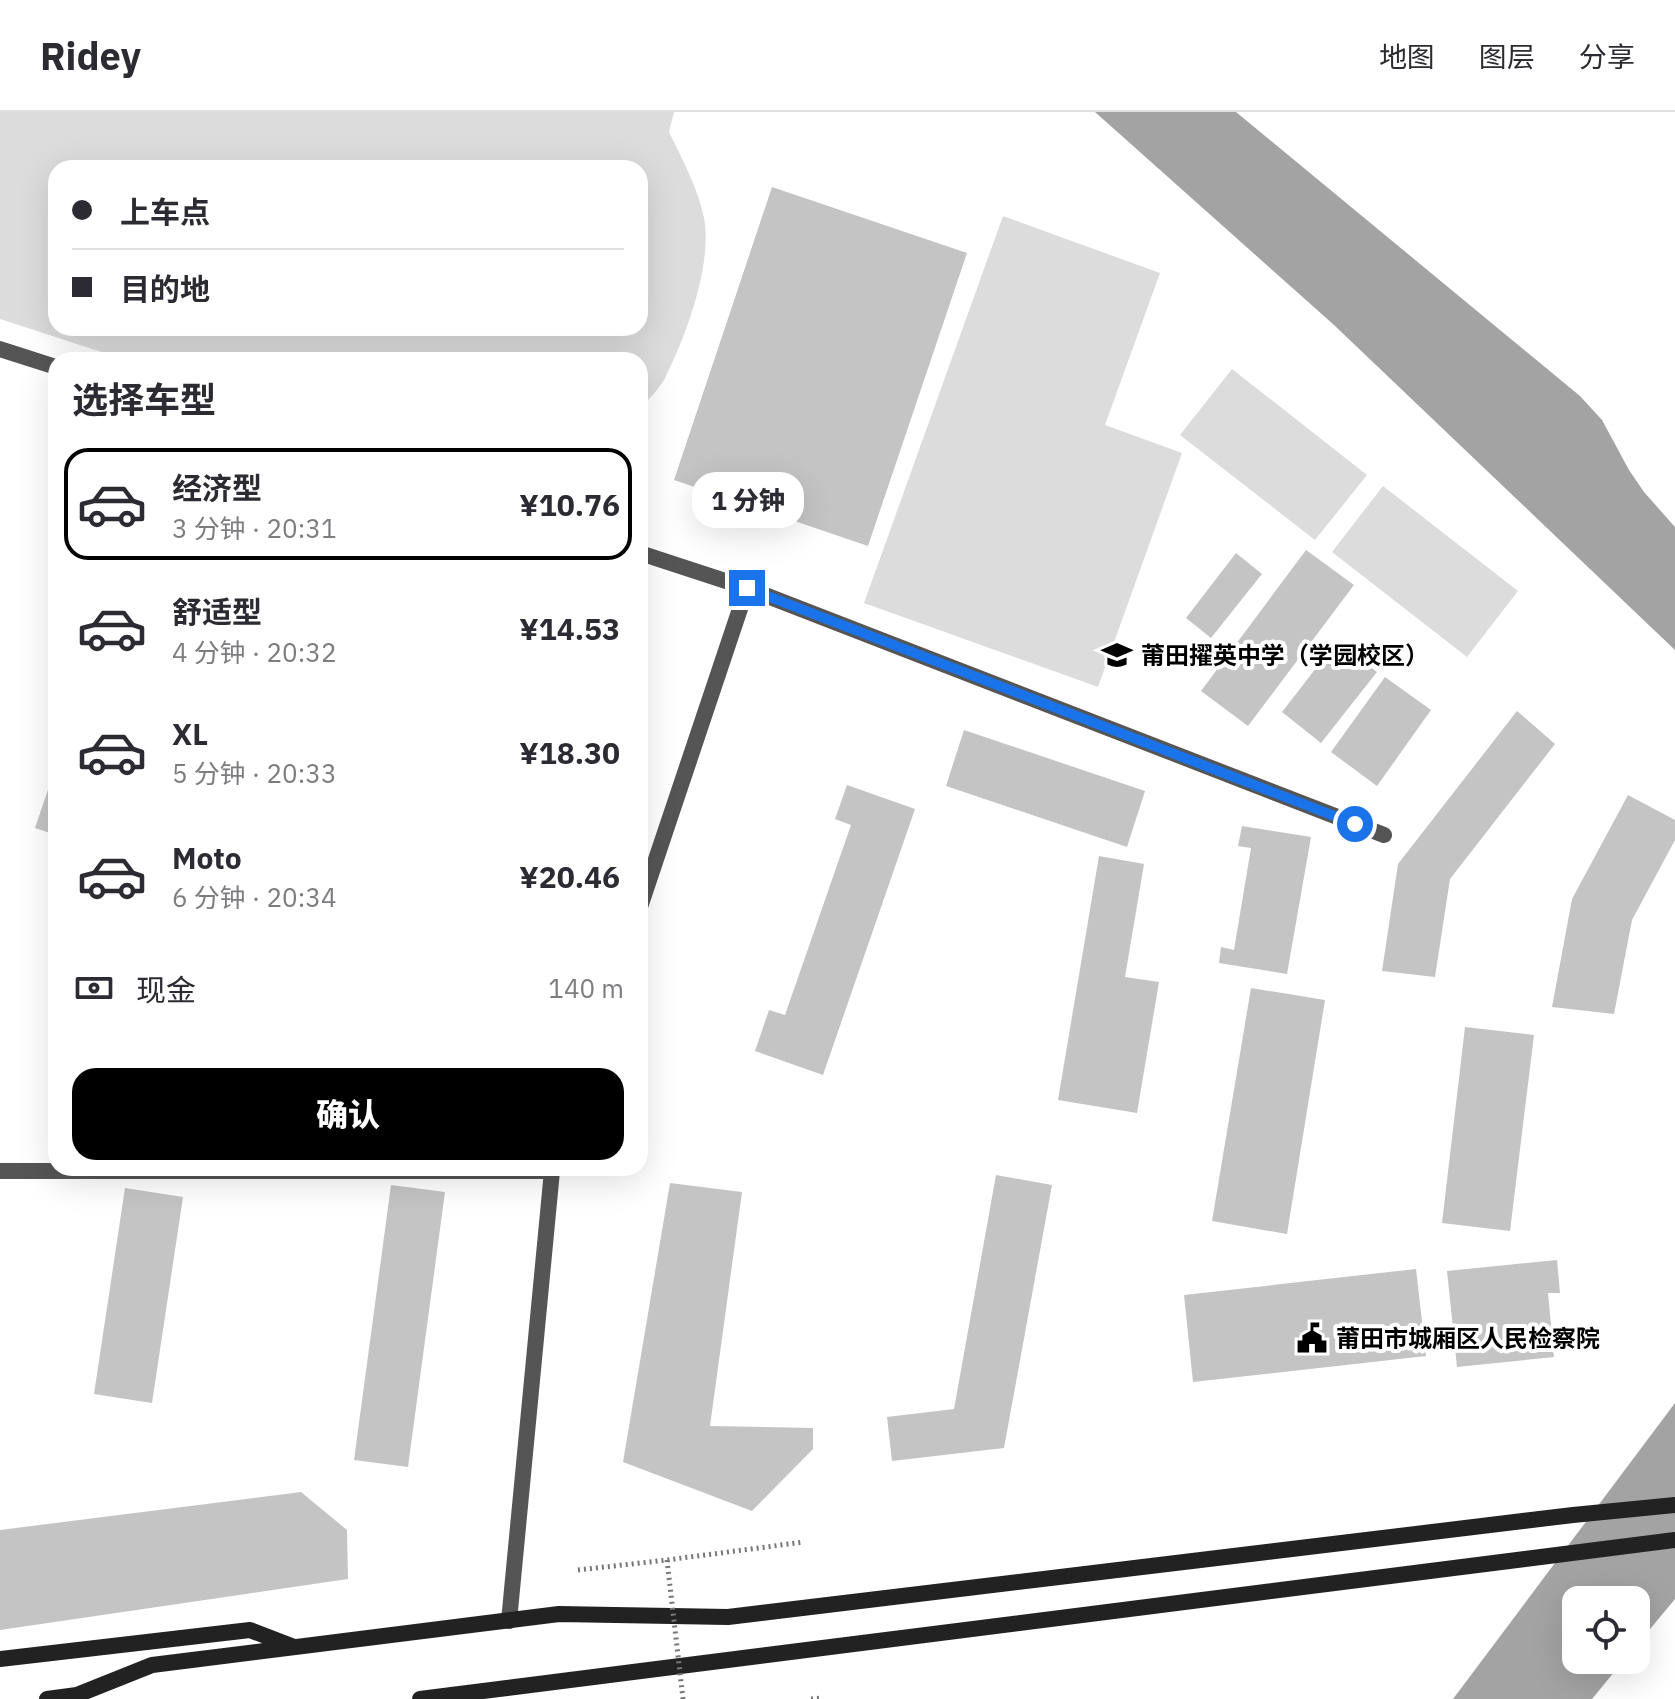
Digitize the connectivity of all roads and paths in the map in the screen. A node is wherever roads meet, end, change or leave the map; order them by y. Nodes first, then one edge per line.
1 (0, 349) edge
2 (48, 364) edge
3 (648, 556) edge
4 (747, 588) junction
5 (1384, 835) dead end
6 (648, 883) edge
7 (0, 1171) edge
8 (48, 1171) edge
9 (551, 1176) edge
10 (1675, 1505) edge
11 (1675, 1540) edge
12 (804, 1542) dead end
13 (667, 1560) junction
14 (578, 1570) dead end
15 (509, 1621) junction
16 (296, 1648) junction
17 (0, 1659) edge
18 (823, 1698) edge
19 (47, 1699) edge
20 (420, 1699) edge
21 (683, 1699) edge
22 (811, 1699) edge

1 - 2 street
3 - 4 street
4 - 5 street
4 - 6 street
7 - 8 street
9 - 15 street
10 - 15 main road
11 - 20 main road
12 - 13 path
13 - 14 path
13 - 21 path, bridge
15 - 16 main road
16 - 17 main road
16 - 19 main road
18 - 22 path

